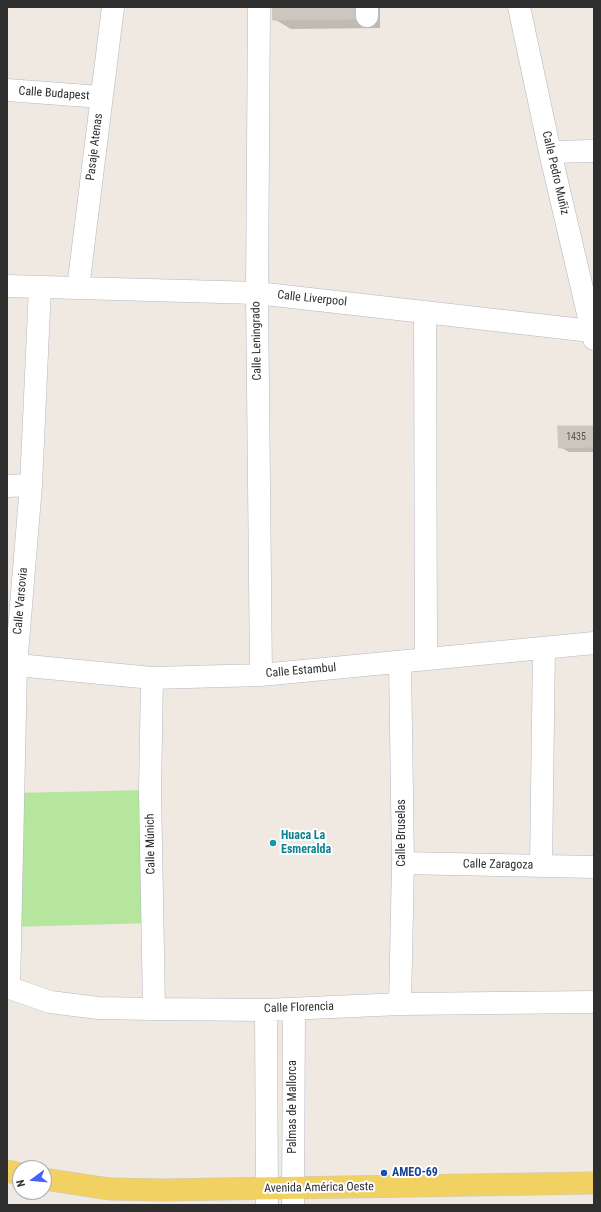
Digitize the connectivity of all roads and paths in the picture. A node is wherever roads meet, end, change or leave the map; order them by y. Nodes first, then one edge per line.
1 (113, 7) edge
2 (259, 7) edge
3 (519, 7) edge
4 (7, 90) edge
5 (101, 97) junction
6 (594, 151) edge
7 (550, 152) junction
8 (7, 286) edge
9 (40, 287) junction
10 (78, 288) junction
11 (257, 293) junction
12 (425, 312) junction
13 (593, 335) edge
14 (31, 485) junction
15 (7, 486) edge
16 (594, 643) edge
17 (544, 648) junction
18 (426, 659) junction
19 (400, 662) junction
20 (12, 665) edge
21 (261, 675) junction
22 (152, 678) junction
23 (403, 863) junction
24 (541, 866) junction
25 (594, 867) edge
26 (8, 987) edge
27 (594, 1002) edge
28 (400, 1004) junction
29 (154, 1009) junction
30 (294, 1009) junction
31 (266, 1010) junction
32 (52, 1180) edge
33 (594, 1183) edge
34 (267, 1197) edge
35 (293, 1197) edge

1 - 5 street, Pasaje Atenas
2 - 11 street, Calle Leningrado
3 - 7 street, Calle Pedro Muñiz
4 - 5 street, Calle Budapest
5 - 10 street, Pasaje Atenas
6 - 7 street
7 - 13 street, Calle Pedro Muñiz
8 - 9 street, Calle Liverpool
9 - 10 street, Calle Liverpool
9 - 14 street, Calle Varsovia
10 - 11 street, Calle Liverpool
11 - 12 street, Calle Liverpool
11 - 21 street, Calle Leningrado
12 - 13 street, Calle Liverpool
12 - 18 street
14 - 15 street
14 - 20 street, Calle Varsovia
16 - 17 street, Calle Estambul
17 - 18 street, Calle Estambul
17 - 24 street
18 - 19 street, Calle Estambul
19 - 21 street, Calle Estambul
19 - 23 street, Calle Bruselas
20 - 22 street, Calle Estambul
20 - 26 street, Calle Varsovia
21 - 22 street, Calle Estambul
22 - 29 street, Calle Múnich
23 - 24 street, Calle Zaragoza
23 - 28 street, Calle Bruselas
24 - 25 street, Calle Zaragoza
26 - 29 street, Calle Florencia
27 - 28 street, Calle Florencia
28 - 30 street, Calle Florencia
29 - 31 street, Calle Florencia
30 - 31 street, Calle Florencia
30 - 35 street, Palmas de Mallorca
31 - 34 street
32 - 34 main road, Avenida América Oeste
33 - 35 main road, Avenida América Oeste
34 - 35 main road, Avenida América Oeste

